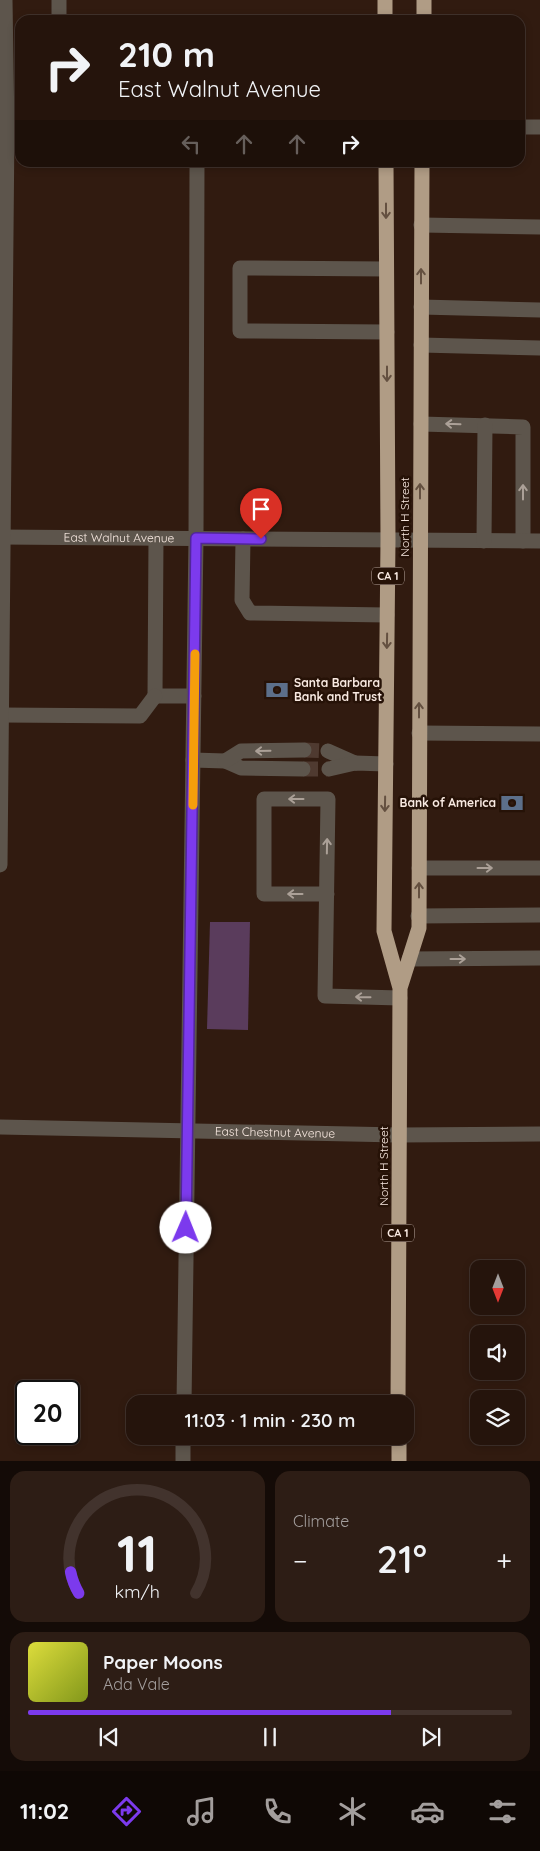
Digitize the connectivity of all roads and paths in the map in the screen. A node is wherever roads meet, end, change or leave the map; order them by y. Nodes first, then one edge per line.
1 (5, 0) edge
2 (59, 0) edge
3 (385, 0) edge
4 (424, 0) edge
5 (59, 15) edge
6 (385, 15) edge
7 (424, 15) edge
8 (9, 125) edge
9 (525, 127) edge
10 (540, 127) edge
11 (197, 167) edge
12 (386, 167) edge
13 (422, 167) edge
14 (422, 225) junction
15 (540, 227) edge
16 (386, 269) junction
17 (421, 307) junction
18 (540, 310) edge
19 (387, 332) junction
20 (421, 345) junction
21 (540, 348) edge
22 (421, 424) junction
23 (485, 425) junction
24 (1, 537) edge
25 (156, 538) junction
26 (196, 538) junction
27 (243, 539) junction
28 (388, 540) junction
29 (420, 540) junction
30 (484, 541) junction
31 (523, 541) junction
32 (540, 541) edge
33 (387, 615) junction
34 (155, 696) junction
35 (194, 696) junction
36 (1, 715) edge
37 (419, 733) junction
38 (540, 734) edge
39 (304, 750) tunnel mouth
40 (328, 751) tunnel mouth
41 (193, 760) junction
42 (225, 761) junction
43 (354, 762) junction
44 (386, 764) junction
45 (303, 769) tunnel mouth
46 (329, 769) tunnel mouth
47 (0, 865) edge
48 (419, 868) junction
49 (540, 868) edge
50 (327, 894) junction
51 (418, 916) junction
52 (540, 916) edge
53 (540, 958) edge
54 (409, 959) junction
55 (400, 993) junction
56 (0, 1127) edge
57 (188, 1131) junction
58 (540, 1134) edge
59 (399, 1135) junction
60 (184, 1395) edge
61 (398, 1395) edge
62 (183, 1445) edge
63 (399, 1445) edge
64 (183, 1461) edge
65 (399, 1461) edge

1 - 8 street
2 - 5 street
3 - 6 highway
4 - 7 highway
8 - 24 street
9 - 10 street
11 - 26 street
12 -> 16 highway, North H Street / CA 1
13 - 14 highway, North H Street / CA 1
14 - 15 street
17 -> 14 highway, North H Street / CA 1
16 - 19 highway, North H Street / CA 1
16 - 19 street
17 - 18 street
17 - 20 highway, North H Street / CA 1
19 -> 28 highway, North H Street / CA 1
20 - 21 street
20 - 22 highway, North H Street / CA 1
23 -> 22 street
29 -> 22 highway, North H Street / CA 1
23 - 30 street
31 -> 23 street
24 - 25 street, East Walnut Avenue
24 - 36 street
25 - 26 street, East Walnut Avenue
25 - 34 street
26 - 27 street, East Walnut Avenue
26 - 35 street
27 - 28 street, East Walnut Avenue
27 - 33 street
28 - 29 street, East Walnut Avenue
28 - 33 highway, North H Street / CA 1
29 - 30 street, East Walnut Avenue
37 -> 29 highway, North H Street / CA 1
30 - 31 street, East Walnut Avenue
31 - 32 street, East Walnut Avenue
33 -> 44 highway, North H Street / CA 1
34 - 35 street
34 - 36 street
35 - 41 street
36 - 47 street
37 - 38 street
37 - 48 highway, North H Street / CA 1
39 -> 42 street
40 - 43 street
41 - 42 street
41 - 57 street
42 - 45 street
43 - 44 street
43 - 46 street
44 -> 55 highway, North H Street / CA 1
48 -> 49 street
51 -> 48 highway, North H Street / CA 1
50 - 50 street
55 -> 50 street
51 - 52 street
51 - 54 highway, North H Street / CA 1
54 -> 53 street
54 - 55 highway, North H Street / CA 1
55 - 59 highway, North H Street / CA 1
56 - 57 street, East Chestnut Avenue
57 - 59 street, East Chestnut Avenue
57 - 60 street
58 - 59 street, East Chestnut Avenue
59 - 61 highway, North H Street / CA 1
62 - 64 street
63 - 65 highway

